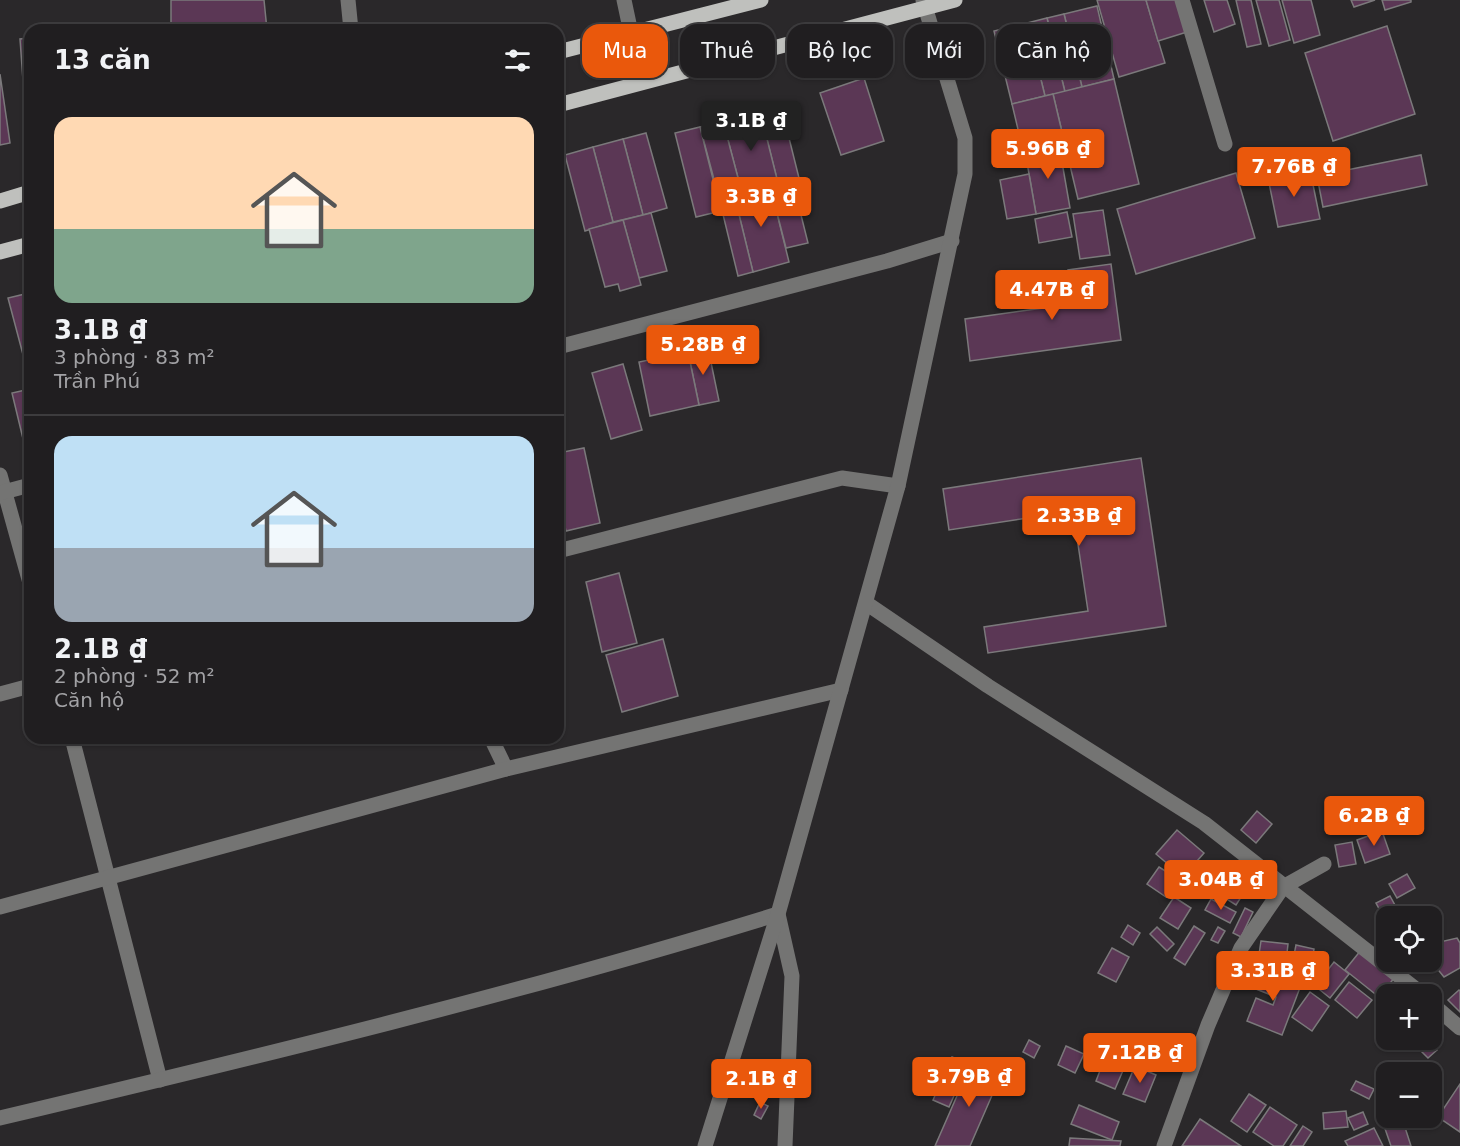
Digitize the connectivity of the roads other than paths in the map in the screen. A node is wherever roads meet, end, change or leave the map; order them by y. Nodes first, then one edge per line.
1 (348, 0) edge
2 (624, 0) edge
3 (762, 0) edge
4 (955, 0) edge
5 (1182, 0) edge
6 (924, 4) edge
7 (350, 24) edge
8 (629, 24) edge
9 (667, 24) edge
10 (582, 46) edge
11 (564, 50) edge
12 (564, 103) edge
13 (1225, 144) dead end
14 (24, 194) edge
15 (0, 201) edge
16 (952, 241) junction
17 (24, 245) edge
18 (0, 252) edge
19 (564, 345) edge
20 (0, 475) edge
21 (898, 486) junction
22 (24, 487) edge
23 (2, 493) edge
24 (564, 549) edge
25 (24, 564) edge
26 (866, 603) junction
27 (24, 688) edge
28 (841, 690) junction
29 (0, 694) edge
30 (74, 744) edge
31 (494, 744) edge
32 (506, 769) junction
33 (1324, 864) dead end
34 (110, 877) junction
35 (1283, 887) junction
36 (0, 907) edge
37 (778, 914) junction
38 (1410, 984) edge
39 (1442, 1013) edge
40 (1460, 1029) edge
41 (160, 1080) junction
42 (0, 1118) edge
43 (705, 1146) edge
44 (785, 1146) edge
45 (1164, 1146) edge

1 - 7 street
2 - 8 street
3 - 9 main road
4 - 6 main road
5 - 13 street
6 - 12 main road
6 - 16 street
10 - 11 main road
14 - 15 main road
16 - 19 street
16 - 21 street
17 - 18 main road
20 - 23 street
21 - 24 street
21 - 26 street
22 - 23 street
23 - 25 street
26 - 28 street
26 - 35 street
27 - 29 street
28 - 32 street
28 - 37 street
30 - 34 street
31 - 32 street
32 - 34 street
33 - 35 street
34 - 36 street
34 - 41 street
35 - 38 street
35 - 45 street
37 - 41 street
37 - 43 street
37 - 44 street
39 - 40 street
41 - 42 street

